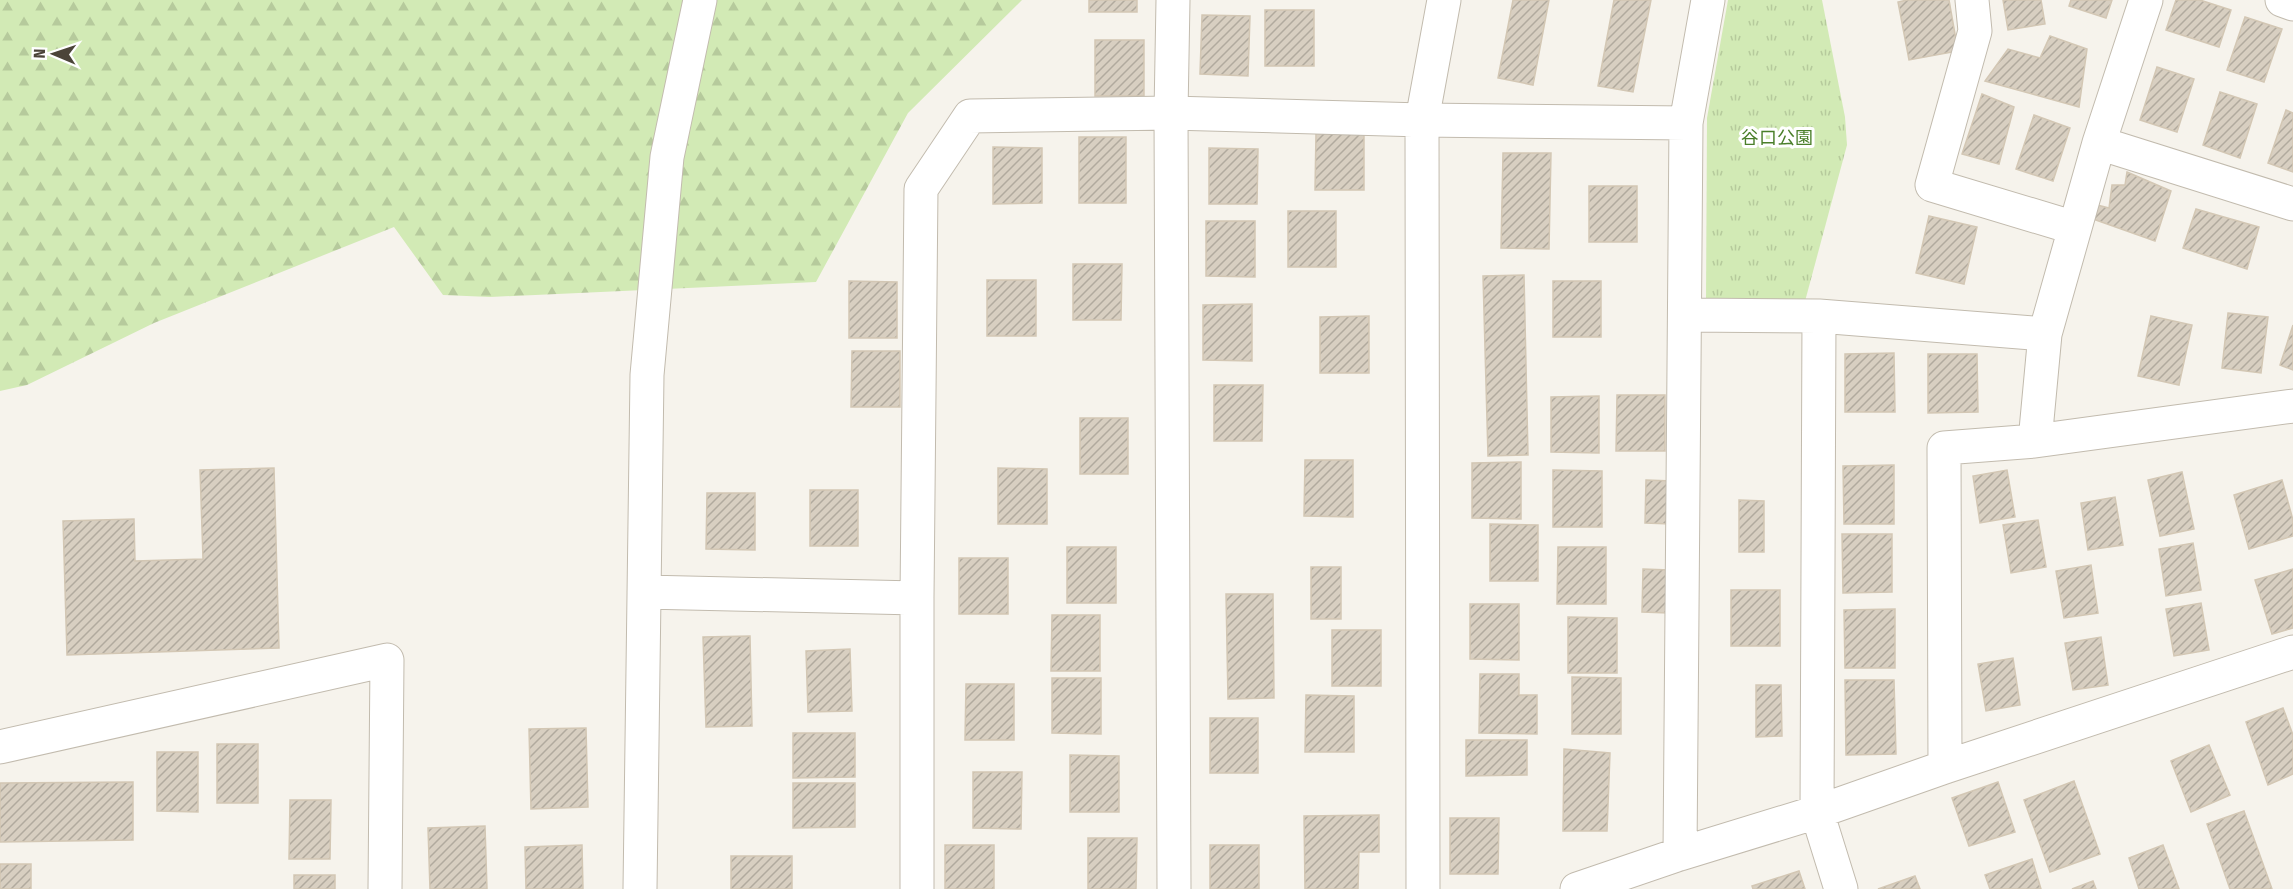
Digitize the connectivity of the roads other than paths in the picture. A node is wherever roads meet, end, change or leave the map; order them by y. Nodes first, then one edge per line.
1 (700, 0) edge
2 (1173, 0) edge
3 (1444, 0) edge
4 (1708, 0) edge
5 (1972, 0) edge
6 (2146, 0) edge
7 (2282, 0) edge
8 (2293, 4) edge
9 (1171, 113) junction
10 (1422, 120) junction
11 (1686, 123) junction
12 (2099, 143) junction
13 (2293, 204) edge
14 (2075, 228) junction
15 (1685, 315) junction
16 (1818, 316) junction
17 (2045, 334) junction
18 (2293, 406) edge
19 (2035, 441) junction
20 (644, 592) junction
21 (917, 598) junction
22 (2293, 652) edge
23 (0, 747) edge
24 (1945, 767) junction
25 (1817, 812) junction
26 (1680, 854) junction
27 (385, 889) edge
28 (640, 889) edge
29 (917, 889) edge
30 (1173, 889) edge
31 (1423, 889) edge
32 (1577, 889) edge
33 (1840, 889) edge

1 - 20 street
2 - 9 street
3 - 10 street
4 - 11 street
5 - 14 street
6 - 12 street
7 - 8 street
9 - 10 street
9 - 21 street
9 - 30 street
10 - 11 street
10 - 31 street
11 - 15 street
12 - 13 street
12 - 14 street
14 - 17 street
15 - 16 street
15 - 26 street
16 - 17 street
16 - 25 street
17 - 19 street
18 - 19 street
19 - 24 street
20 - 21 street
20 - 28 street
21 - 29 street
22 - 24 street
23 - 27 street
24 - 25 street
25 - 26 street
25 - 33 street
26 - 32 street

